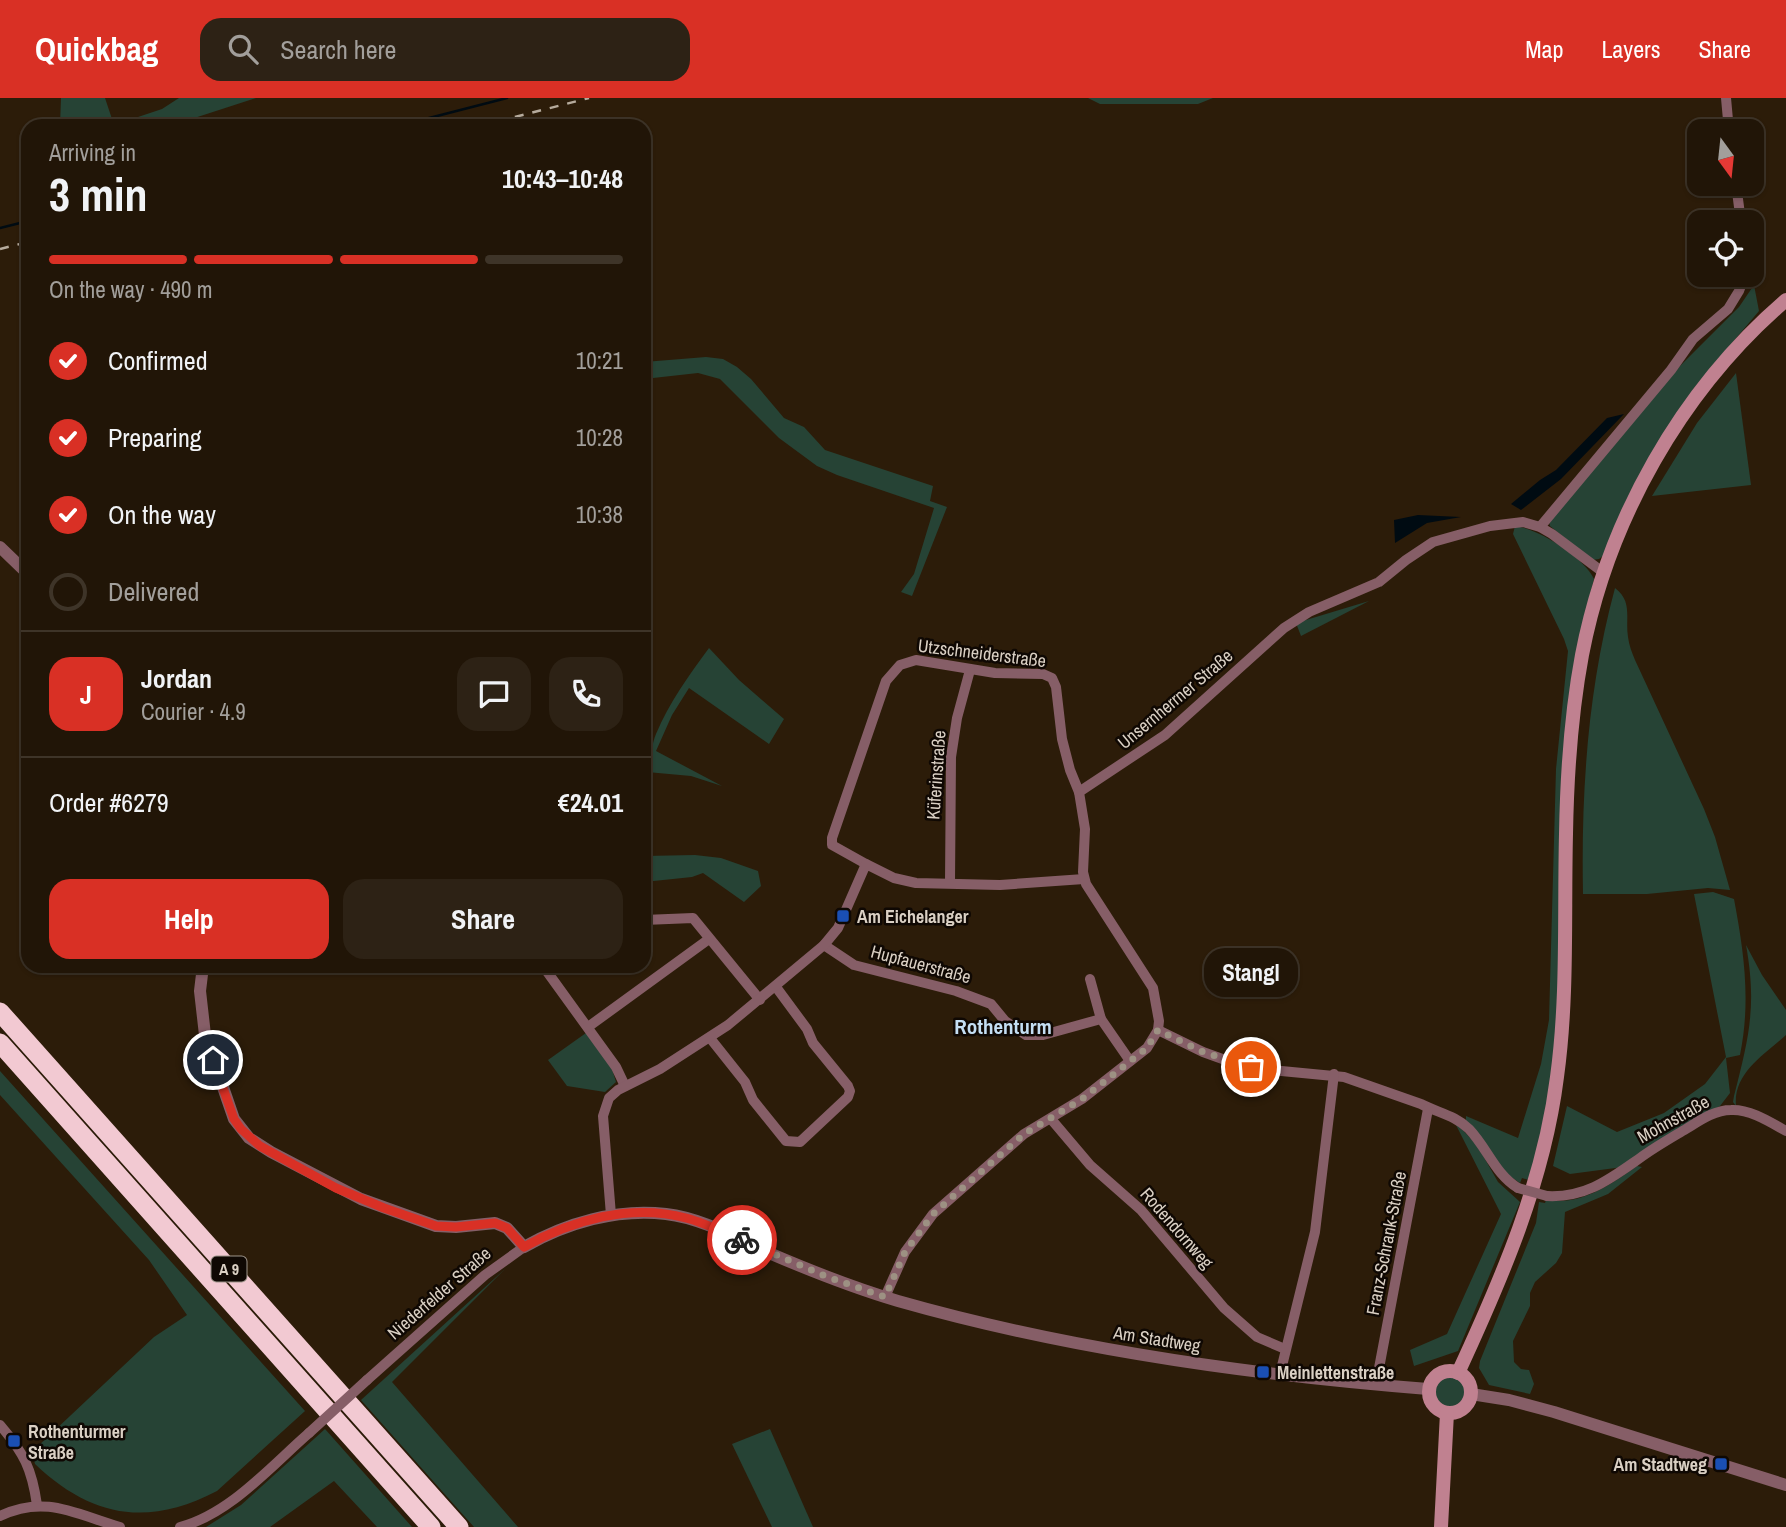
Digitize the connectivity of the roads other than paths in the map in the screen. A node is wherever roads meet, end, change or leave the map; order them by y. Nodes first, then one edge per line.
1 (1726, 98) edge
2 (1728, 119) edge
3 (1740, 287) edge
4 (1786, 300) edge
5 (1541, 527) junction
6 (0, 547) edge
7 (21, 567) edge
8 (1604, 573) junction
9 (970, 670) junction
10 (1079, 792) junction
11 (866, 864) junction
12 (1084, 879) junction
13 (950, 883) junction
14 (651, 920) edge
15 (709, 939) junction
16 (824, 945) junction
17 (202, 973) edge
18 (548, 973) edge
19 (1090, 979) dead end
20 (776, 987) junction
21 (760, 1000) junction
22 (0, 1012) edge
23 (1101, 1019) junction
24 (587, 1027) junction
25 (1158, 1030) junction
26 (710, 1038) junction
27 (0, 1043) edge
28 (1130, 1061) junction
29 (1334, 1074) junction
30 (625, 1086) junction
31 (1427, 1109) junction
32 (1051, 1119) junction
33 (1786, 1131) edge
34 (611, 1215) junction
35 (524, 1247) junction
36 (885, 1297) junction
37 (1285, 1349) junction
38 (1458, 1373) junction
39 (1280, 1374) junction
40 (1376, 1384) junction
41 (1428, 1389) junction
42 (1471, 1394) junction
43 (1447, 1413) junction
44 (0, 1425) edge
45 (1786, 1485) edge
46 (37, 1506) junction
47 (0, 1516) edge
48 (120, 1527) edge
49 (180, 1527) edge
50 (431, 1527) edge
51 (459, 1527) edge
52 (1441, 1527) edge

1 - 2 street
3 - 5 street
4 - 8 main road
5 - 8 street
5 - 10 street, Unsernherrner Straße
6 - 7 street
8 - 38 main road
9 - 10 street, Utzschneiderstraße
9 - 11 street, Utzschneiderstraße
9 - 13 street, Küferinstraße
10 - 12 street
11 - 13 street
11 - 16 street
12 - 13 street
12 - 25 street
14 - 15 street
15 - 21 street
15 - 24 street
16 - 20 street
16 - 23 street, Hupfauerstraße
17 - 35 street
18 - 24 street
19 - 23 street
20 - 21 street
20 - 26 street
21 - 26 street
22 - 51 highway, A 9
23 - 28 street
24 - 30 street
25 - 28 street
25 - 29 street
26 - 30 street
27 - 50 highway, A 9
28 - 32 street
29 - 31 street
29 - 37 street
30 - 34 street
31 - 33 street, Mohnstraße, bridge
31 - 40 street, Franz-Schrank-Straße
32 - 36 street
32 - 37 street, Rodendornweg
34 - 35 street, Niederfelder Straße
34 - 36 street, Niederfelder Straße
35 - 49 street, Niederfelder Straße, bridge
36 - 39 street, Am Stadtweg
37 - 39 street
38 - 41 main road
38 - 42 main road
39 - 40 street, Am Stadtweg
40 - 41 street, Am Stadtweg
41 - 43 main road
42 - 43 main road
42 - 45 street
43 - 52 main road
44 - 46 street
46 - 47 street
46 - 48 street

